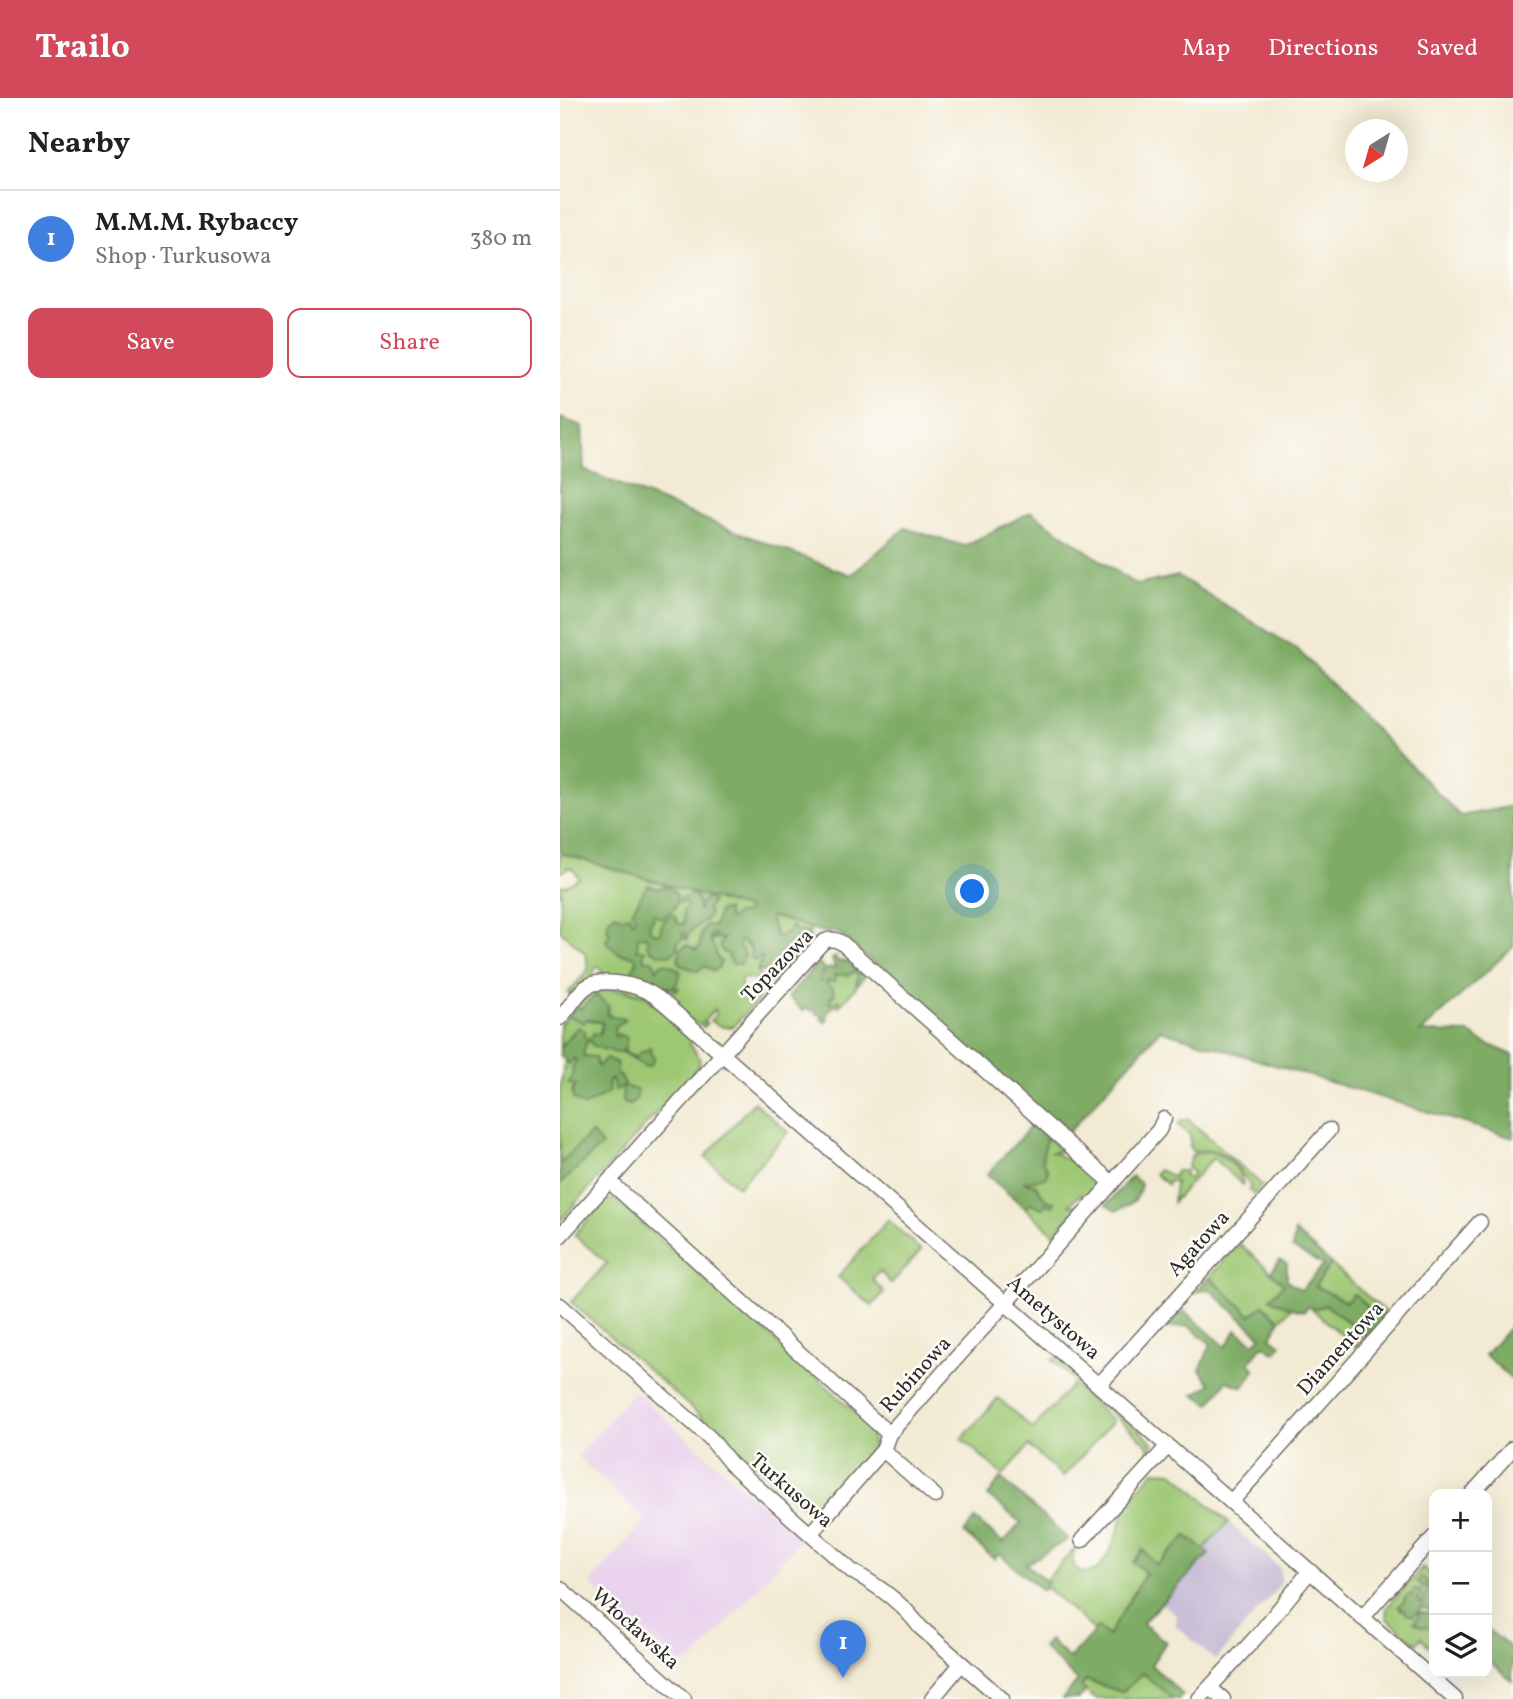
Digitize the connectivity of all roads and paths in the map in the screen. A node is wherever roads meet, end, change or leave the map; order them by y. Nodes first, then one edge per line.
1 (560, 1018) edge
2 (723, 1053) junction
3 (1164, 1119) dead end
4 (1329, 1130) dead end
5 (609, 1181) junction
6 (1112, 1183) junction
7 (1480, 1222) dead end
8 (560, 1236) edge
9 (1006, 1303) junction
10 (560, 1305) edge
11 (1099, 1385) junction
12 (890, 1434) junction
13 (1168, 1446) junction
14 (1513, 1448) edge
15 (883, 1450) junction
16 (1476, 1489) edge
17 (934, 1496) dead end
18 (1231, 1502) junction
19 (811, 1534) junction
20 (1082, 1540) dead end
21 (1429, 1543) edge
22 (1310, 1571) junction
23 (560, 1588) edge
24 (1362, 1618) junction
25 (961, 1664) junction
26 (1210, 1688) junction
27 (684, 1699) edge
28 (932, 1699) edge
29 (1002, 1699) edge
30 (1199, 1699) edge
31 (1223, 1699) edge
32 (1455, 1699) edge

1 - 2 street, Ametystowa
2 - 5 street, Topazowa
2 - 6 street, Topazowa
2 - 9 street, Ametystowa
3 - 6 street, Rubinowa
4 - 11 street, Agatowa
5 - 8 street, Topazowa
5 - 12 street, Rubinowa
6 - 9 street, Rubinowa
7 - 18 street, Diamentowa
9 - 11 street, Ametystowa
9 - 12 street, Rubinowa
10 - 19 street, Turkusowa
11 - 13 street, Ametystowa
12 - 15 street
13 - 18 street, Ametystowa
13 - 20 street
14 - 16 street
15 - 17 street
15 - 19 street
18 - 22 street, Ametystowa
19 - 25 street, Turkusowa
21 - 24 street
22 - 24 street, Ametystowa
22 - 26 street
23 - 27 street, Włocławska
24 - 32 street, Ametystowa
25 - 28 street
25 - 29 street, Turkusowa
26 - 30 street
26 - 31 street

